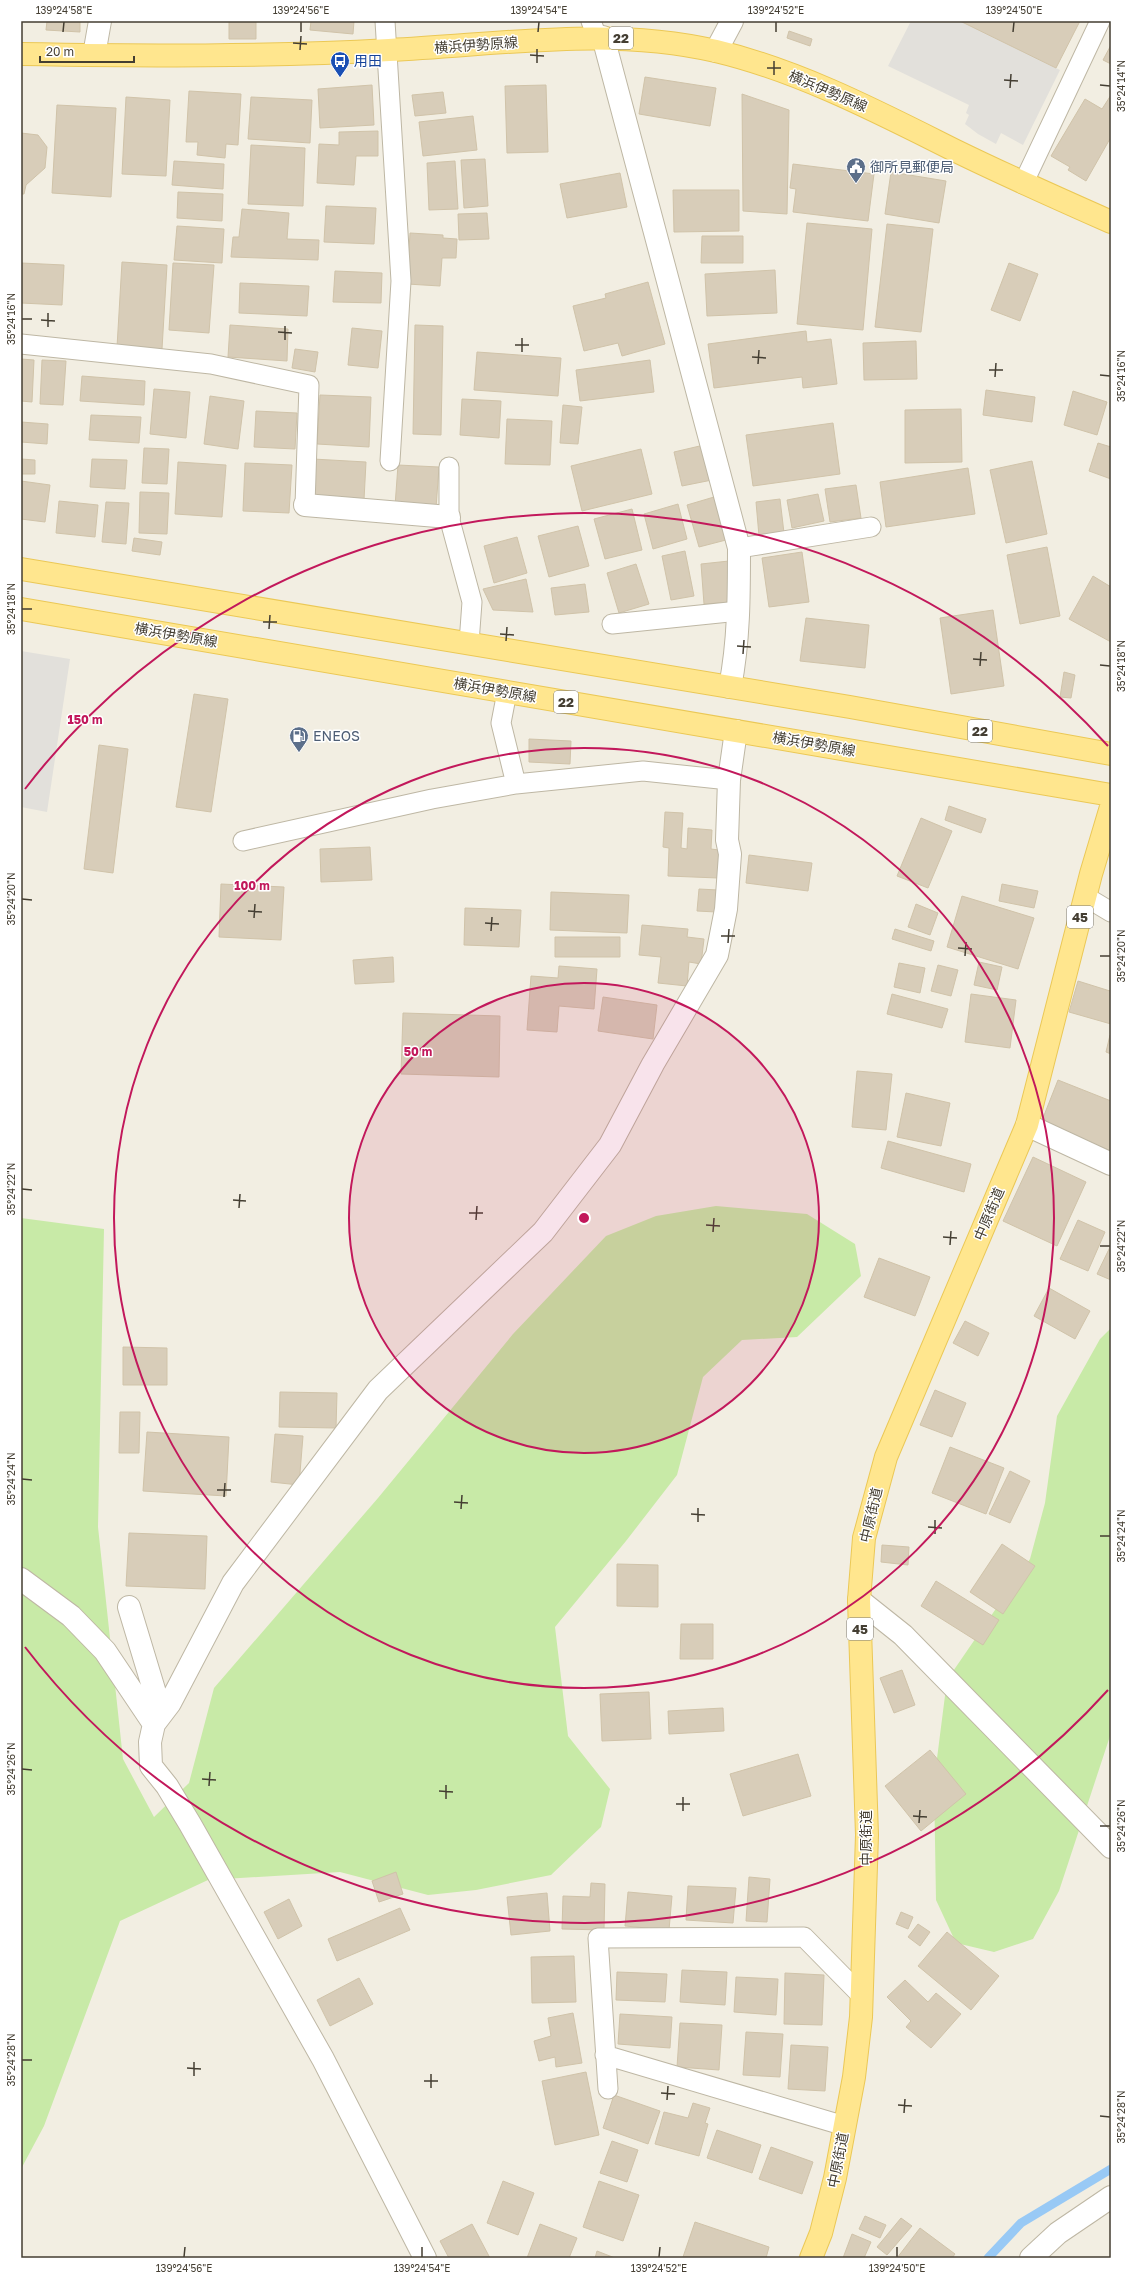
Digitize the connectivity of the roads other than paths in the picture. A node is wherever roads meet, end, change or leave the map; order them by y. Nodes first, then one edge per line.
1 (100, 21) edge
2 (385, 21) edge
3 (732, 21) edge
4 (1100, 21) edge
5 (597, 32) edge
6 (388, 51) junction
7 (716, 51) junction
8 (21, 54) edge
9 (94, 55) junction
10 (1023, 184) junction
11 (1111, 222) edge
12 (21, 344) edge
13 (390, 461) dead end
14 (449, 467) dead end
15 (305, 505) joint
16 (449, 517) junction
17 (871, 527) dead end
18 (739, 548) junction
19 (21, 569) edge
20 (21, 609) edge
21 (739, 610) junction
22 (612, 624) dead end
23 (470, 643) junction
24 (730, 687) junction
25 (507, 692) junction
26 (736, 731) junction
27 (1111, 754) edge
28 (729, 780) junction
29 (516, 784) junction
30 (1111, 795) edge
31 (1111, 807) edge
32 (243, 841) dead end
33 (1086, 897) junction
34 (1111, 912) edge
35 (1027, 1125) junction
36 (1111, 1164) edge
37 (21, 1579) edge
38 (859, 1600) junction
39 (129, 1607) dead end
40 (154, 1724) junction
41 (1111, 1847) edge
42 (862, 1996) junction
43 (605, 2055) junction
44 (608, 2089) dead end
45 (844, 2126) junction
46 (1111, 2198) edge
47 (425, 2258) edge
48 (811, 2258) edge
49 (1031, 2258) edge

1 - 9 street
2 - 6 lane
3 - 7 street
4 - 10 lane
5 - 6 main road, 横浜伊勢原線 / 22
5 - 7 main road, 横浜伊勢原線 / 22
5 - 18 street
6 - 9 main road, 横浜伊勢原線 / 22
6 - 13 lane
7 - 10 main road, 横浜伊勢原線 / 22
8 - 9 main road, 横浜伊勢原線 / 22
10 - 11 main road, 横浜伊勢原線 / 22
12 - 15 lane
14 - 16 lane
15 - 16 street
16 - 23 lane
17 - 18 lane
18 - 21 street
19 - 23 main road, 22
20 - 25 main road, 横浜伊勢原線 / 22
21 - 22 lane
21 - 24 street
23 - 24 main road, 22
24 - 27 main road, 22
25 - 26 main road, 横浜伊勢原線 / 22
25 - 29 lane
26 - 28 street
26 - 30 main road, 横浜伊勢原線 / 22
28 - 29 lane
28 - 40 street
29 - 32 lane
31 - 33 main road, 中原街道 / 45
33 - 34 lane
33 - 35 main road, 中原街道 / 45
35 - 36 street
35 - 38 main road, 中原街道 / 45
37 - 40 street
38 - 41 street
38 - 42 main road, 中原街道 / 45
39 - 40 street
40 - 47 street
42 - 43 lane
42 - 45 main road, 中原街道 / 45
43 - 44 lane
43 - 45 lane
45 - 48 main road, 中原街道 / 45
46 - 49 street

